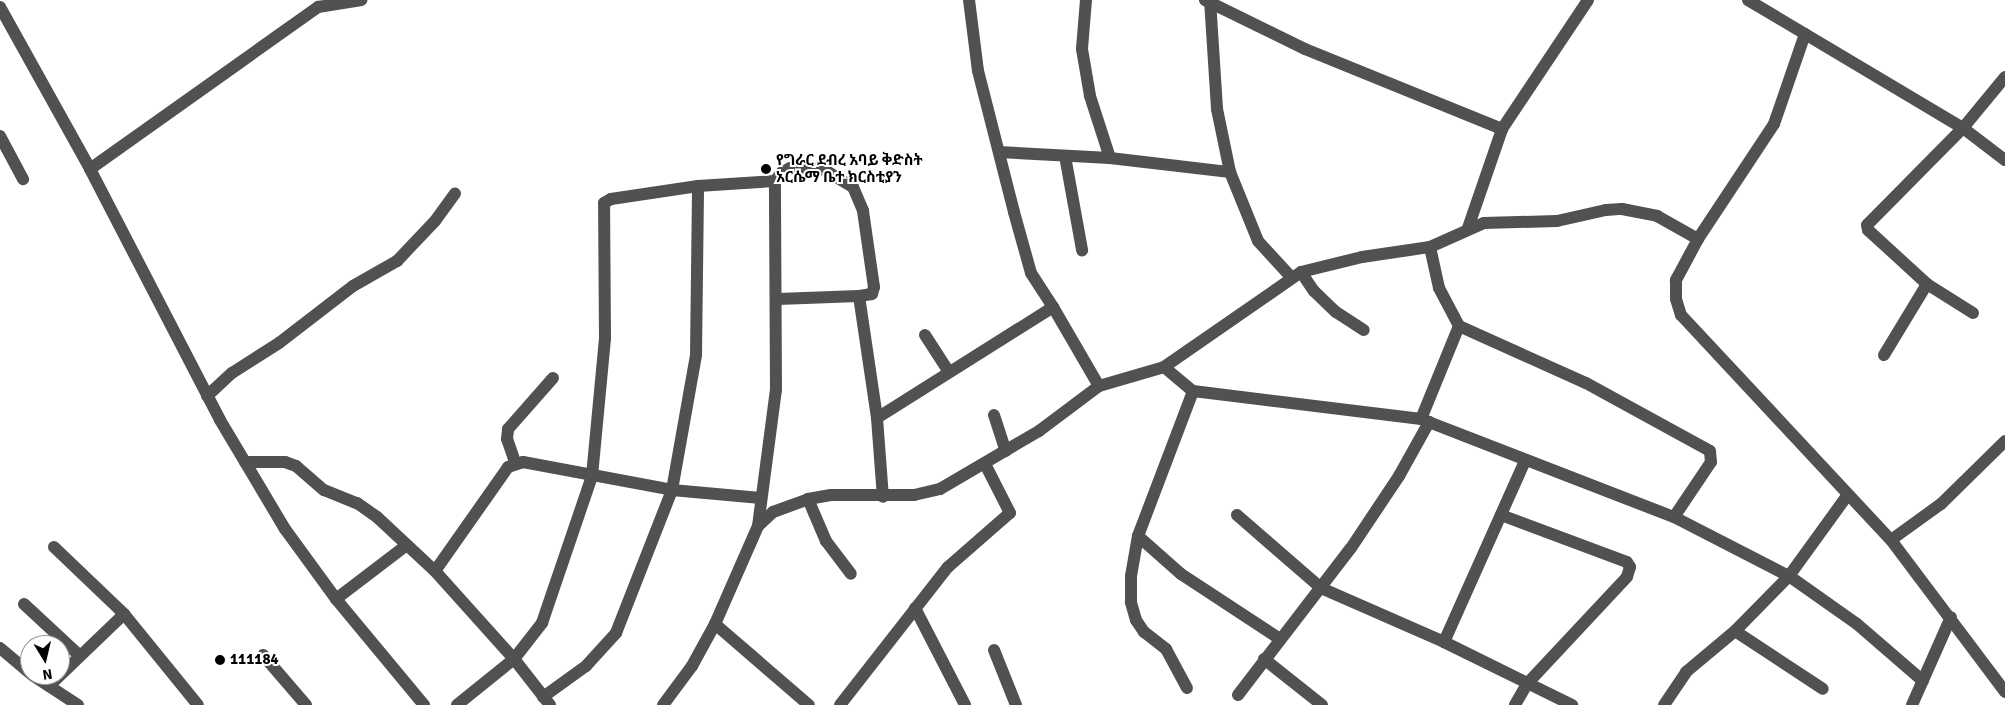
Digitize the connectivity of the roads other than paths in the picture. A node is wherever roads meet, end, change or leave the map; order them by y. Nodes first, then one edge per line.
1 (361, 0) edge
2 (969, 0) edge
3 (1086, 0) edge
4 (1588, 0) edge
5 (1748, 0) edge
6 (1208, 1) edge
7 (314, 3) edge
8 (0, 7) edge
9 (1805, 34) junction
10 (2005, 77) edge
11 (1963, 128) junction
12 (1502, 129) junction
13 (0, 136) edge
14 (999, 152) junction
15 (1065, 156) junction
16 (1110, 158) junction
17 (2005, 160) edge
18 (90, 169) junction
19 (1230, 172) junction
20 (23, 179) dead end
21 (775, 181) junction
22 (698, 186) junction
23 (455, 193) dead end
24 (1468, 228) junction
25 (1698, 239) junction
26 (1430, 247) junction
27 (1082, 250) dead end
28 (1296, 274) junction
29 (1927, 284) junction
30 (859, 296) junction
31 (778, 299) junction
32 (1052, 307) junction
33 (1973, 313) dead end
34 (1459, 326) junction
35 (1364, 330) dead end
36 (925, 335) dead end
37 (1884, 355) dead end
38 (1164, 367) junction
39 (949, 372) junction
40 (553, 378) dead end
41 (1098, 386) junction
42 (1193, 391) junction
43 (207, 396) junction
44 (994, 415) dead end
45 (877, 418) junction
46 (1425, 420) junction
47 (2005, 441) edge
48 (1006, 451) junction
49 (1525, 461) junction
50 (245, 462) junction
51 (514, 462) junction
52 (985, 464) junction
53 (592, 476) junction
54 (672, 490) junction
55 (1847, 496) junction
56 (883, 497) junction
57 (761, 498) junction
58 (808, 499) junction
59 (1237, 515) dead end
60 (1501, 515) junction
61 (1674, 517) junction
62 (758, 526) junction
63 (1138, 536) junction
64 (1891, 540) junction
65 (407, 545) junction
66 (54, 547) dead end
67 (435, 571) junction
68 (851, 574) dead end
69 (1789, 576) junction
70 (1321, 588) junction
71 (336, 599) junction
72 (24, 604) dead end
73 (915, 608) junction
74 (124, 614) junction
75 (1951, 617) junction
76 (715, 624) junction
77 (1735, 632) junction
78 (1280, 639) junction
79 (1444, 642) junction
80 (0, 648) edge
81 (994, 650) dead end
82 (263, 655) dead end
83 (80, 656) junction
84 (514, 659) junction
85 (1264, 659) junction
86 (20, 665) edge
87 (1923, 681) junction
88 (1527, 684) junction
89 (49, 686) joint
90 (1187, 688) dead end
91 (1823, 689) dead end
92 (2005, 692) edge
93 (1238, 695) dead end
94 (546, 701) edge
95 (78, 705) edge
96 (198, 705) edge
97 (306, 705) edge
98 (424, 705) edge
99 (457, 705) edge
100 (663, 705) edge
101 (809, 705) edge
102 (840, 705) edge
103 (965, 705) edge
104 (1016, 705) edge
105 (1322, 705) edge
106 (1514, 705) edge
107 (1572, 705) edge
108 (1664, 705) edge
109 (1912, 705) edge

1 - 7 street
2 - 14 street
3 - 16 street
4 - 12 street
5 - 9 street
6 - 12 street
6 - 19 street
7 - 18 street
8 - 18 street
9 - 11 street
9 - 25 street
10 - 11 street
11 - 17 street
11 - 29 street
12 - 24 street
13 - 20 street
14 - 15 street
14 - 32 street
15 - 16 street
15 - 27 street
16 - 19 street
18 - 43 street
19 - 28 street
21 - 22 street
21 - 30 street
21 - 31 street
22 - 53 street
22 - 54 street
23 - 43 street
24 - 25 street
24 - 26 street
25 - 55 street
26 - 28 street
26 - 34 street
28 - 35 street
28 - 38 street
29 - 33 street
29 - 37 street
30 - 31 street
30 - 45 street
31 - 57 street
32 - 39 street
32 - 41 street
34 - 46 street
34 - 61 street
36 - 39 street
38 - 41 street
38 - 42 street
39 - 45 street
40 - 51 street
41 - 48 street
42 - 46 street
42 - 63 street
43 - 50 street
44 - 48 street
45 - 56 street
46 - 49 street
46 - 70 street
47 - 64 street
48 - 52 street
49 - 60 street
49 - 61 street
50 - 65 street
50 - 71 street
51 - 53 street
51 - 67 street
52 - 56 street
52 - 73 street
53 - 54 street
53 - 84 street
54 - 57 street
54 - 94 street
55 - 64 street
55 - 69 street
56 - 58 street
57 - 62 street
58 - 62 street
58 - 68 street
59 - 70 street
60 - 79 street
60 - 88 street
61 - 69 street
62 - 76 street
63 - 78 street
63 - 90 street
64 - 75 street
65 - 67 street
65 - 71 street
66 - 74 street
67 - 84 street
69 - 77 street
69 - 87 street
70 - 78 street
70 - 79 street
71 - 98 street
72 - 83 street
73 - 102 street
73 - 103 street
74 - 83 street
74 - 96 street
75 - 87 street
75 - 92 street
76 - 100 street
76 - 101 street
77 - 91 street
77 - 108 street
78 - 85 street
79 - 88 street
80 - 86 street
81 - 104 street
82 - 97 street
83 - 89 street
84 - 94 street
84 - 99 street
85 - 93 street
85 - 105 street
87 - 109 street
88 - 106 street
88 - 107 street
89 - 95 street

